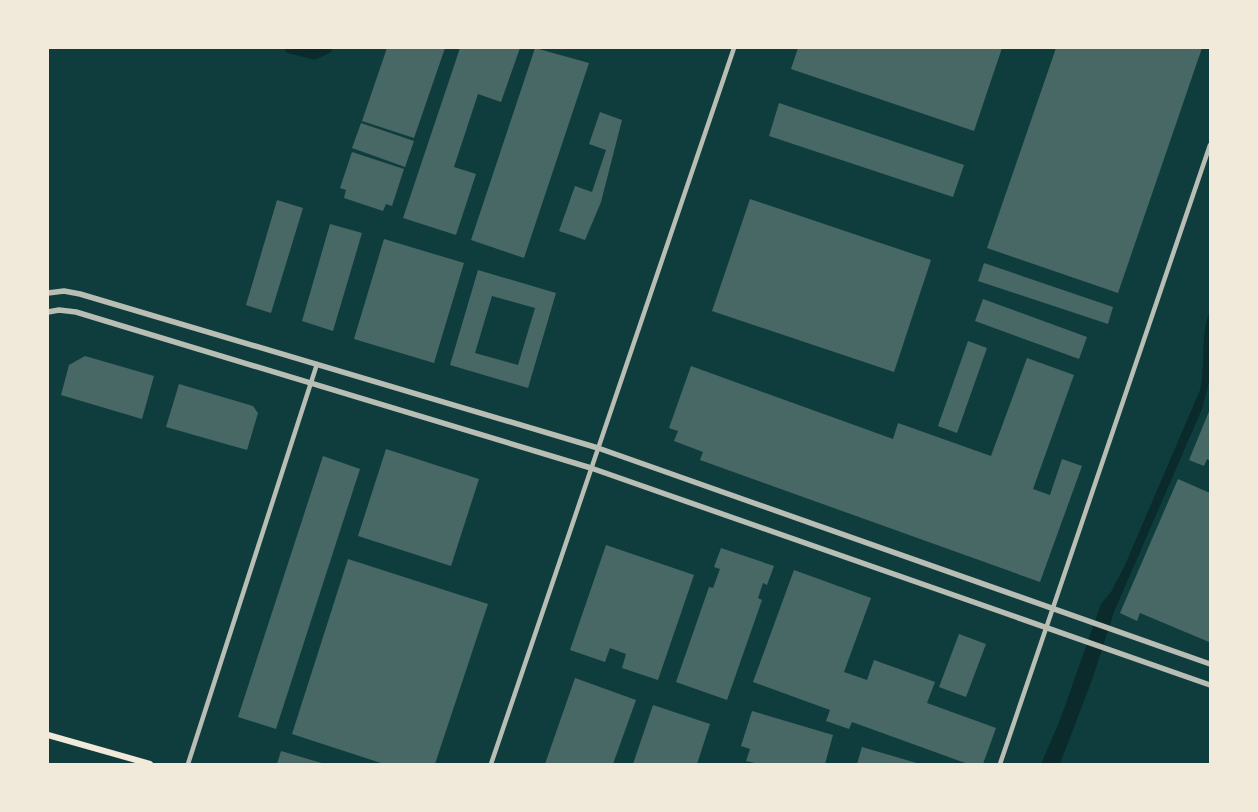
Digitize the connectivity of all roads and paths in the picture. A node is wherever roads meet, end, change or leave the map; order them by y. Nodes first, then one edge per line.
1 (734, 48) edge
2 (1210, 145) edge
3 (48, 293) edge
4 (48, 312) edge
5 (317, 364) junction
6 (310, 383) junction
7 (598, 448) junction
8 (591, 468) junction
9 (1052, 607) junction
10 (1045, 627) junction
11 (1210, 664) edge
12 (1210, 685) edge
13 (48, 735) edge
14 (150, 764) edge
15 (188, 764) edge
16 (491, 764) edge
17 (1000, 764) edge

1 - 7 street
2 - 9 street
3 - 5 street
4 - 6 street
5 - 6 street
5 - 7 street
6 - 8 street
6 - 15 street
7 - 8 street
7 - 9 street
8 - 10 street
8 - 16 street
9 - 10 street
9 - 11 street
10 - 12 street
10 - 17 street
13 - 14 main road

